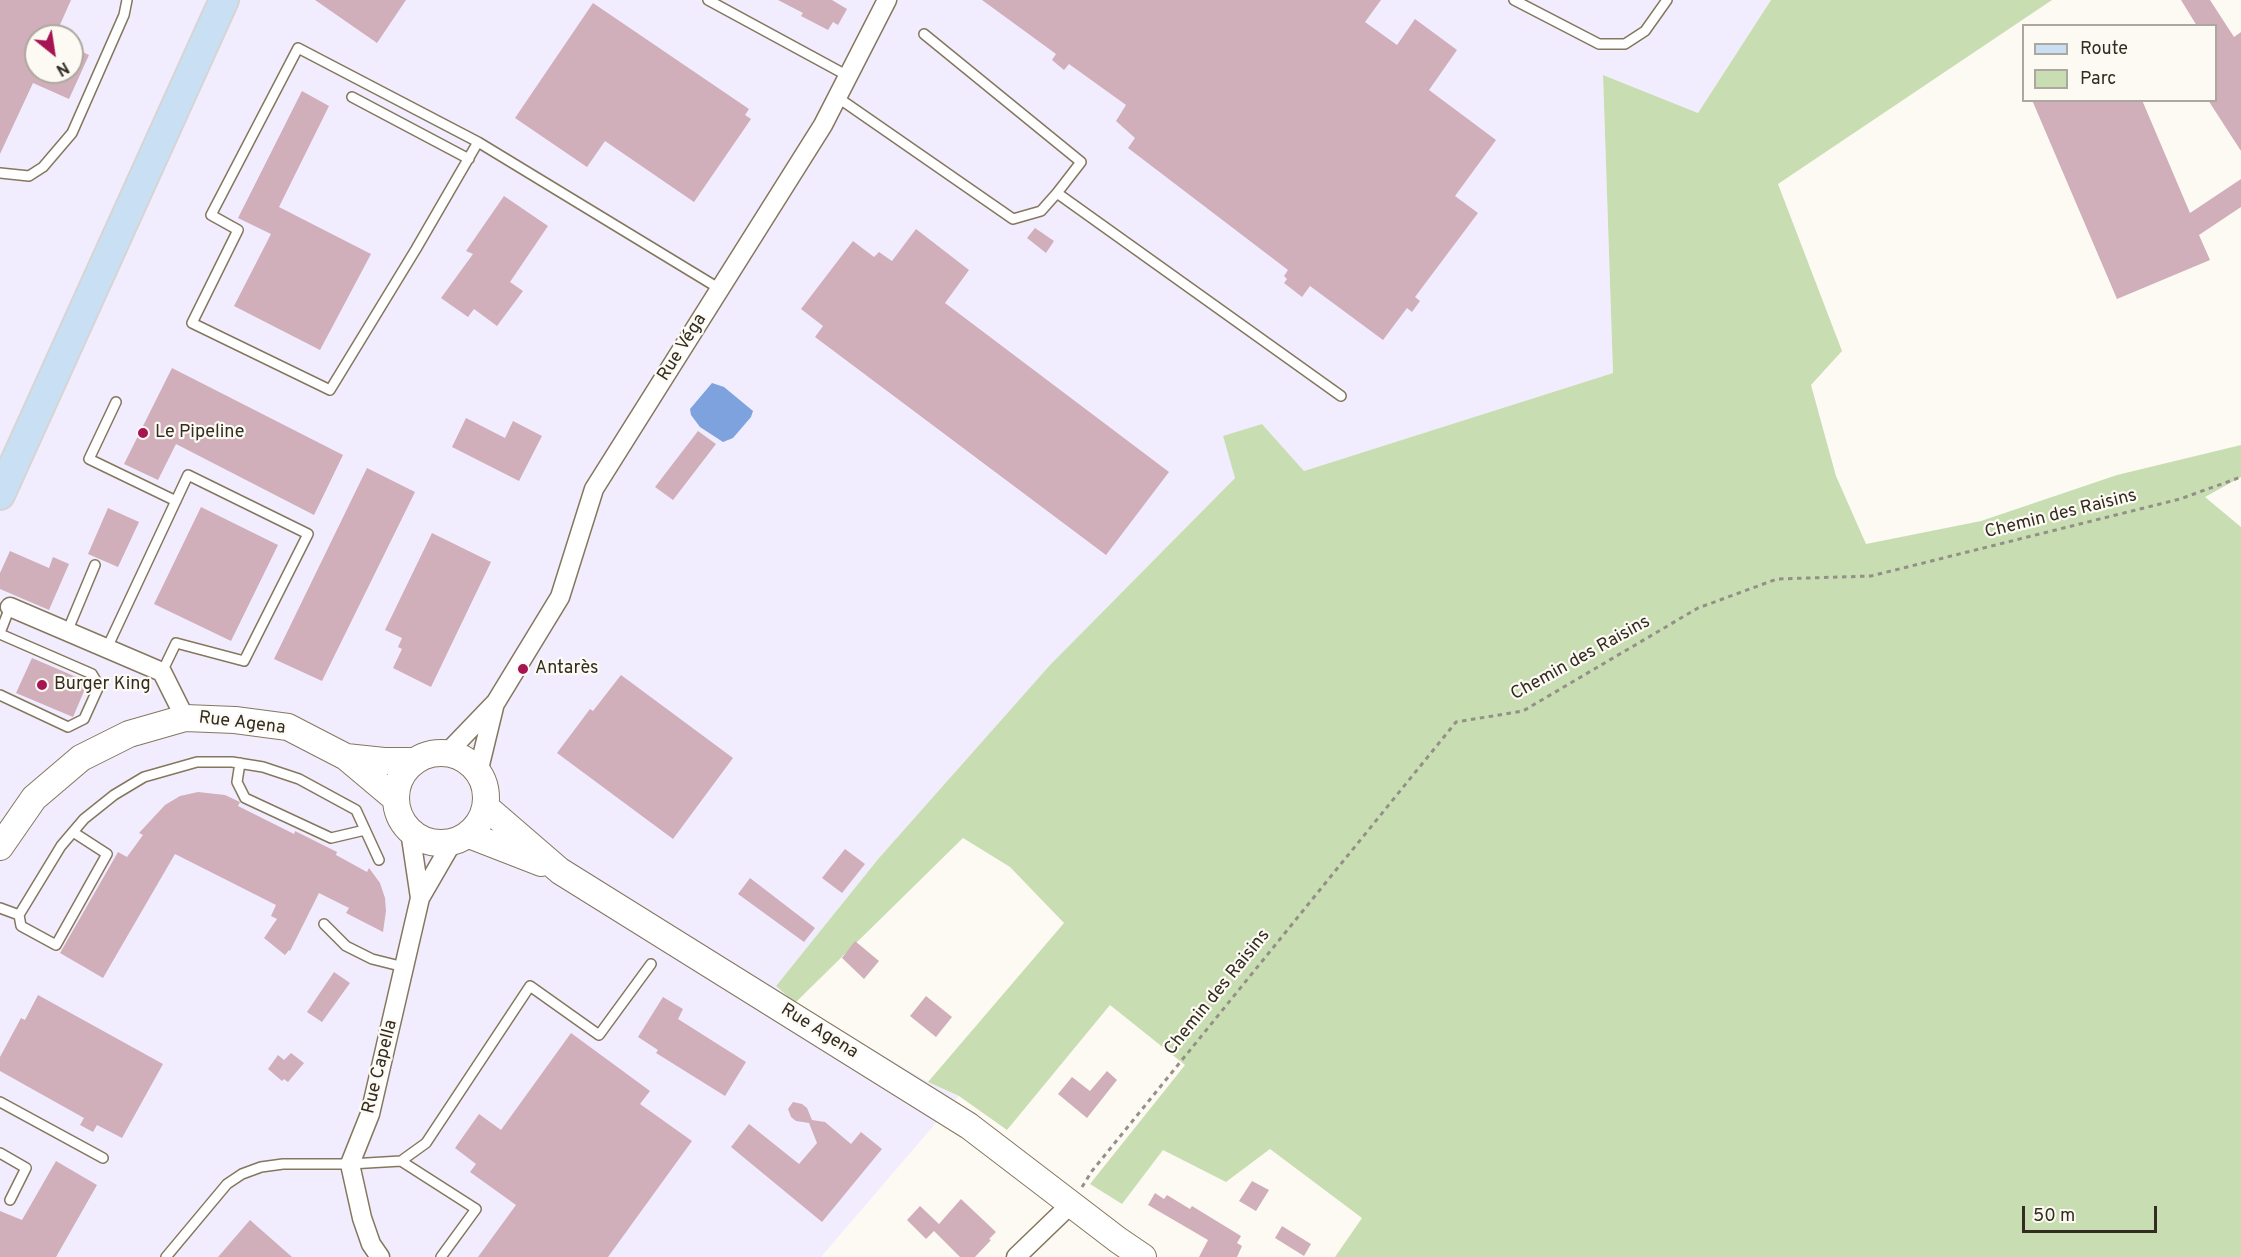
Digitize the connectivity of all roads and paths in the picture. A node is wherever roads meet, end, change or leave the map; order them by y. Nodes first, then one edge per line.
1 (127, 0) edge
2 (224, 0) edge
3 (708, 0) edge
4 (887, 0) edge
5 (1514, 0) edge
6 (1667, 0) edge
7 (924, 34) dead end
8 (848, 76) junction
9 (352, 97) dead end
10 (837, 97) junction
11 (478, 142) junction
12 (469, 159) junction
13 (0, 173) edge
14 (1057, 193) junction
15 (720, 289) junction
16 (1341, 396) dead end
17 (116, 402) dead end
18 (2241, 477) edge
19 (0, 495) edge
20 (176, 501) junction
21 (95, 565) dead end
22 (10, 608) joint
23 (67, 632) junction
24 (0, 634) edge
25 (107, 648) junction
26 (162, 672) junction
27 (0, 696) edge
28 (496, 702) junction
29 (185, 718) junction
30 (447, 753) junction
31 (346, 757) junction
32 (413, 761) junction
33 (240, 763) junction
34 (478, 773) junction
35 (396, 798) junction
36 (487, 808) junction
37 (365, 830) junction
38 (410, 831) junction
39 (73, 832) junction
40 (461, 838) junction
41 (0, 847) edge
42 (379, 860) dead end
43 (560, 871) junction
44 (420, 898) junction
45 (0, 908) edge
46 (19, 915) junction
47 (324, 924) dead end
48 (651, 964) dead end
49 (404, 967) junction
50 (0, 1102) edge
51 (0, 1154) edge
52 (103, 1158) dead end
53 (401, 1161) junction
54 (350, 1164) junction
55 (10, 1200) dead end
56 (1071, 1204) junction
57 (171, 1255) edge
58 (380, 1257) edge
59 (441, 1257) edge
60 (1016, 1257) edge
61 (1143, 1257) edge

1 - 13 lane
2 - 19 main road
3 - 8 lane
4 - 8 street, Rue Véga
5 - 6 lane
7 - 14 lane
8 - 10 street, Rue Véga
9 - 12 lane
10 - 14 lane
10 - 15 street, Rue Véga
11 - 12 lane
11 - 12 lane
11 - 15 lane
14 - 16 lane
15 - 28 street, Rue Véga
17 - 20 lane
18 - 56 path, Chemin des Raisins
20 - 25 lane
20 - 26 lane
21 - 23 lane
22 - 23 street
22 - 24 lane
23 - 25 street
24 - 27 lane
25 - 26 street
26 - 29 street
28 - 30 street, Rue Véga
28 - 34 street, Rue Véga
29 - 31 main road, Rue Agena
29 - 41 main road, Rue Agena
30 - 32 main road
30 - 34 main road
31 - 32 main road, Rue Agena
31 - 35 main road, Rue Agena
32 - 35 main road
33 - 37 lane
33 - 37 lane
33 - 39 lane
34 - 36 main road
35 - 38 main road
36 - 40 main road
36 - 43 main road, Rue Agena
37 - 42 lane
38 - 40 main road
38 - 44 street, Rue Capella
39 - 46 lane
39 - 46 lane
40 - 43 main road, Rue Agena
40 - 44 street, Rue Capella
43 - 56 main road, Rue Agena
44 - 49 street, Rue Capella
45 - 46 lane
47 - 49 lane
48 - 53 lane
49 - 54 street, Rue Capella
50 - 52 lane
51 - 55 lane
53 - 54 lane
53 - 59 lane
54 - 57 lane
54 - 58 street
56 - 60 street
56 - 61 main road, Rue Agena

